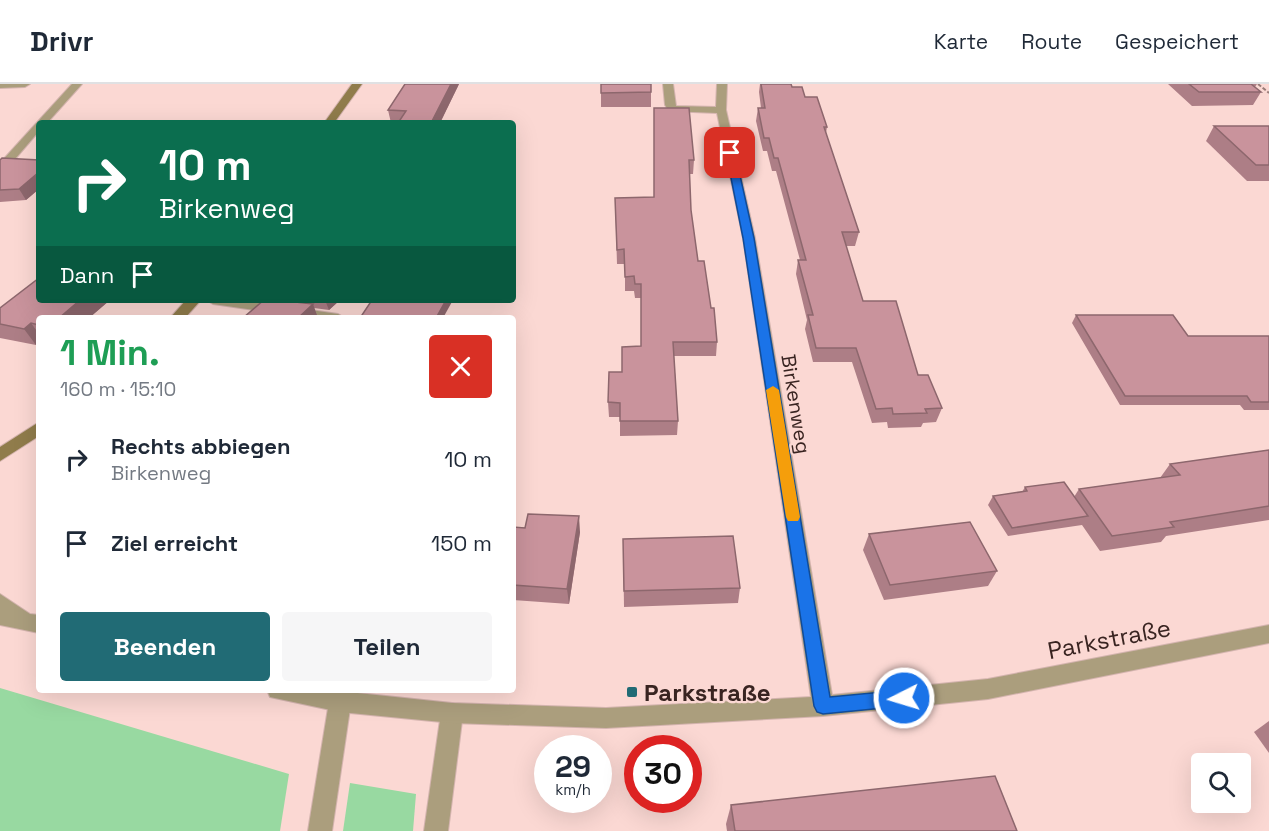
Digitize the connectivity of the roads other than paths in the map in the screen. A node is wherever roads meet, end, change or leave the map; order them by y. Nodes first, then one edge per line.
1 (25, 84) edge
2 (77, 84) edge
3 (357, 84) edge
4 (668, 84) edge
5 (722, 84) edge
6 (0, 85) edge
7 (721, 110) junction
8 (44, 120) edge
9 (331, 120) edge
10 (36, 129) edge
11 (0, 170) edge
12 (191, 303) edge
13 (234, 303) edge
14 (180, 315) edge
15 (317, 315) edge
16 (36, 430) edge
17 (0, 455) edge
18 (0, 602) edge
19 (0, 616) edge
20 (32, 621) edge
21 (1269, 634) edge
22 (293, 693) edge
23 (340, 702) junction
24 (823, 706) junction
25 (452, 713) junction
26 (320, 831) edge
27 (436, 831) edge

1 - 6 street
2 - 8 street
3 - 9 main road
4 - 7 street
5 - 7 street, Birkenweg
7 - 24 street, Birkenweg
10 - 11 street
12 - 14 main road
13 - 15 street
16 - 17 main road
18 - 20 street
19 - 20 street
21 - 24 street, Parkstraße
22 - 23 street, Parkstraße
23 - 25 street, Parkstraße
23 - 26 street
24 - 25 street, Parkstraße
25 - 27 street

